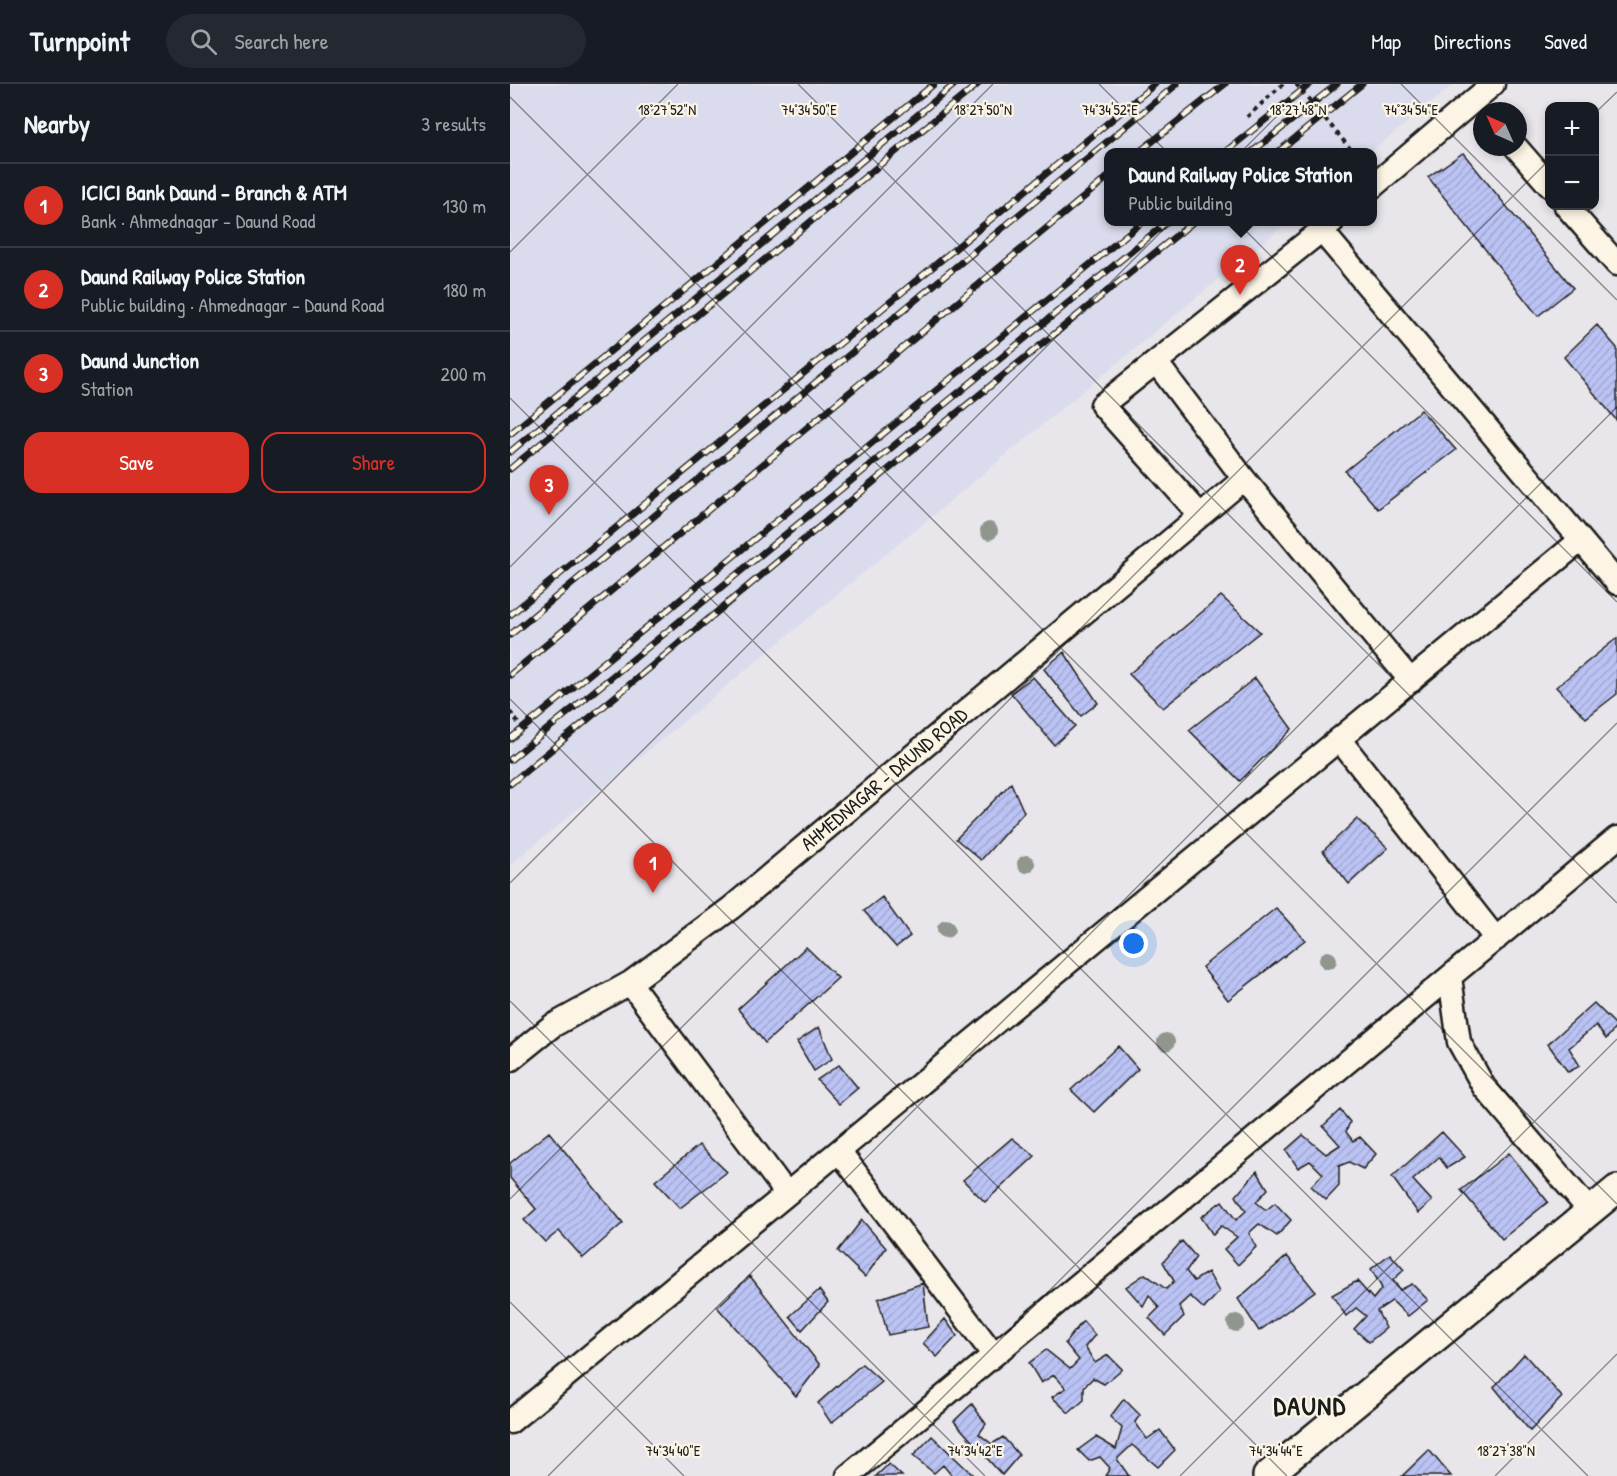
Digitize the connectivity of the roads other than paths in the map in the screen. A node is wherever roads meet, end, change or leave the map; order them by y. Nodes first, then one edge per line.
1 (1493, 84) edge
2 (1481, 102) edge
3 (1473, 110) edge
4 (1524, 156) edge
5 (1545, 180) edge
6 (1377, 183) edge
7 (1570, 210) edge
8 (1327, 226) edge
9 (1617, 264) edge
10 (1156, 362) junction
11 (1244, 479) junction
12 (1200, 515) junction
13 (1581, 540) junction
14 (1616, 579) edge
15 (1411, 681) junction
16 (1340, 740) junction
17 (1617, 838) edge
18 (1496, 939) junction
19 (1450, 976) junction
20 (630, 983) junction
21 (510, 1060) edge
22 (839, 1151) junction
23 (1617, 1189) edge
24 (788, 1194) junction
25 (1590, 1211) junction
26 (994, 1355) junction
27 (510, 1422) edge
28 (848, 1476) edge
29 (1267, 1476) edge

1 - 2 street
3 - 6 street
4 - 5 street
7 - 9 street
8 - 10 street
8 - 13 street
10 - 11 street
10 - 12 street
11 - 12 street, AHMEDNAGAR - DAUND ROAD
11 - 15 street
12 - 20 street, AHMEDNAGAR - DAUND ROAD
13 - 14 street
13 - 15 street
15 - 16 street
16 - 18 street
16 - 22 street
17 - 18 street
18 - 19 street
19 - 25 street
19 - 26 street
20 - 21 street, AHMEDNAGAR - DAUND ROAD
20 - 24 street
22 - 24 street
22 - 26 street
23 - 25 street
24 - 27 street
25 - 29 street
26 - 28 street

